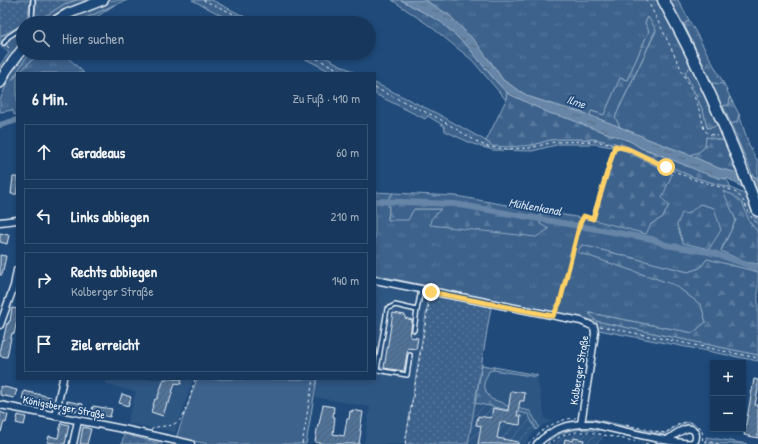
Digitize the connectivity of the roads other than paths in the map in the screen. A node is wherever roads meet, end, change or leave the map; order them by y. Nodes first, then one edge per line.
1 (34, 0) edge
2 (103, 0) edge
3 (663, 0) edge
4 (32, 16) edge
5 (64, 16) edge
6 (16, 32) edge
7 (4, 43) dead end
8 (16, 57) edge
9 (0, 83) edge
10 (758, 212) edge
11 (16, 220) edge
12 (0, 222) edge
13 (16, 275) edge
14 (376, 280) edge
15 (421, 290) junction
16 (417, 310) junction
17 (0, 325) edge
18 (414, 330) dead end
19 (410, 355) dead end
20 (62, 380) edge
21 (0, 405) edge
22 (55, 416) junction
23 (78, 421) junction
24 (581, 424) junction
25 (667, 440) junction
26 (697, 442) edge
27 (683, 443) edge
28 (73, 444) edge
29 (190, 444) edge
30 (537, 444) edge

1 - 4 lane
2 - 5 street
3 - 10 main road
6 - 7 lane
8 - 9 street
11 - 12 street
13 - 17 street
14 - 15 street, Kolberger Straße
15 - 16 lane
15 - 24 street, Kolberger Straße
16 - 18 lane
16 - 19 lane
20 - 22 street
21 - 22 street, Königsberger Straße
22 - 23 street, Königsberger Straße
23 - 28 street
23 - 29 street, Königsberger Straße
24 - 25 street
24 - 30 street
25 - 26 street
25 - 27 street
26 - 27 street

